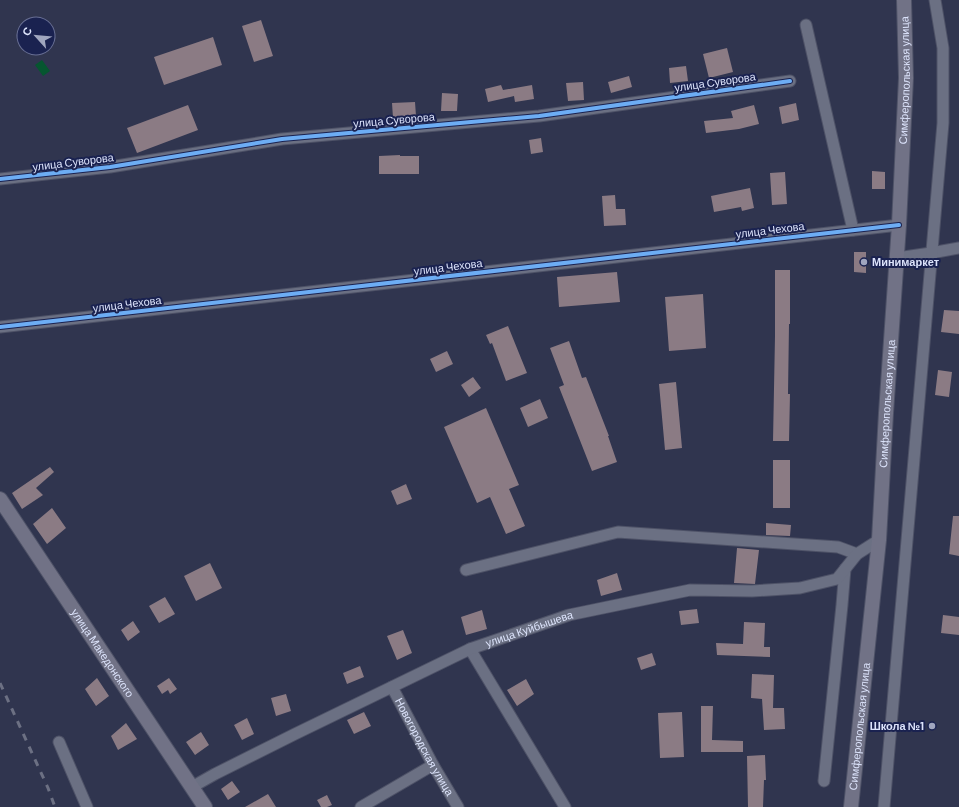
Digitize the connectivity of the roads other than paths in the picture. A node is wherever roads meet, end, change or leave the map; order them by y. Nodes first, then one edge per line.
1 (904, 0) edge
2 (935, 0) edge
3 (806, 25) dead end
4 (790, 81) dead end
5 (0, 179) edge
6 (899, 225) junction
7 (853, 230) junction
8 (959, 248) edge
9 (932, 253) junction
10 (897, 258) junction
11 (0, 328) edge
12 (0, 499) edge
13 (879, 540) junction
14 (856, 554) junction
15 (845, 569) junction
16 (466, 570) dead end
17 (470, 650) junction
18 (392, 687) junction
19 (59, 742) dead end
20 (434, 765) junction
21 (824, 781) dead end
22 (192, 787) junction
23 (87, 807) edge
24 (205, 807) edge
25 (361, 807) edge
26 (458, 807) edge
27 (565, 807) edge
28 (851, 807) edge
29 (884, 807) edge

1 - 6 main road, Симферопольская улица
2 - 9 street
3 - 7 street
4 - 5 street, улица Суворова
6 - 7 street, улица Чехова
6 - 10 main road, Симферопольская улица
7 - 11 street, улица Чехова
8 - 9 street
9 - 10 street
9 - 29 street
10 - 13 main road, Симферопольская улица
12 - 22 main road, улица Македонского
13 - 14 street, улица Куйбышева
13 - 28 main road, Симферопольская улица
14 - 15 street, улица Куйбышева
14 - 16 street
15 - 17 street, улица Куйбышева
15 - 21 street
17 - 18 street, улица Куйбышева
17 - 27 street
18 - 20 street, Новогородская улица
18 - 22 street, улица Куйбышева
19 - 23 street
20 - 25 street
20 - 26 street, Новогородская улица
22 - 24 main road, улица Македонского

